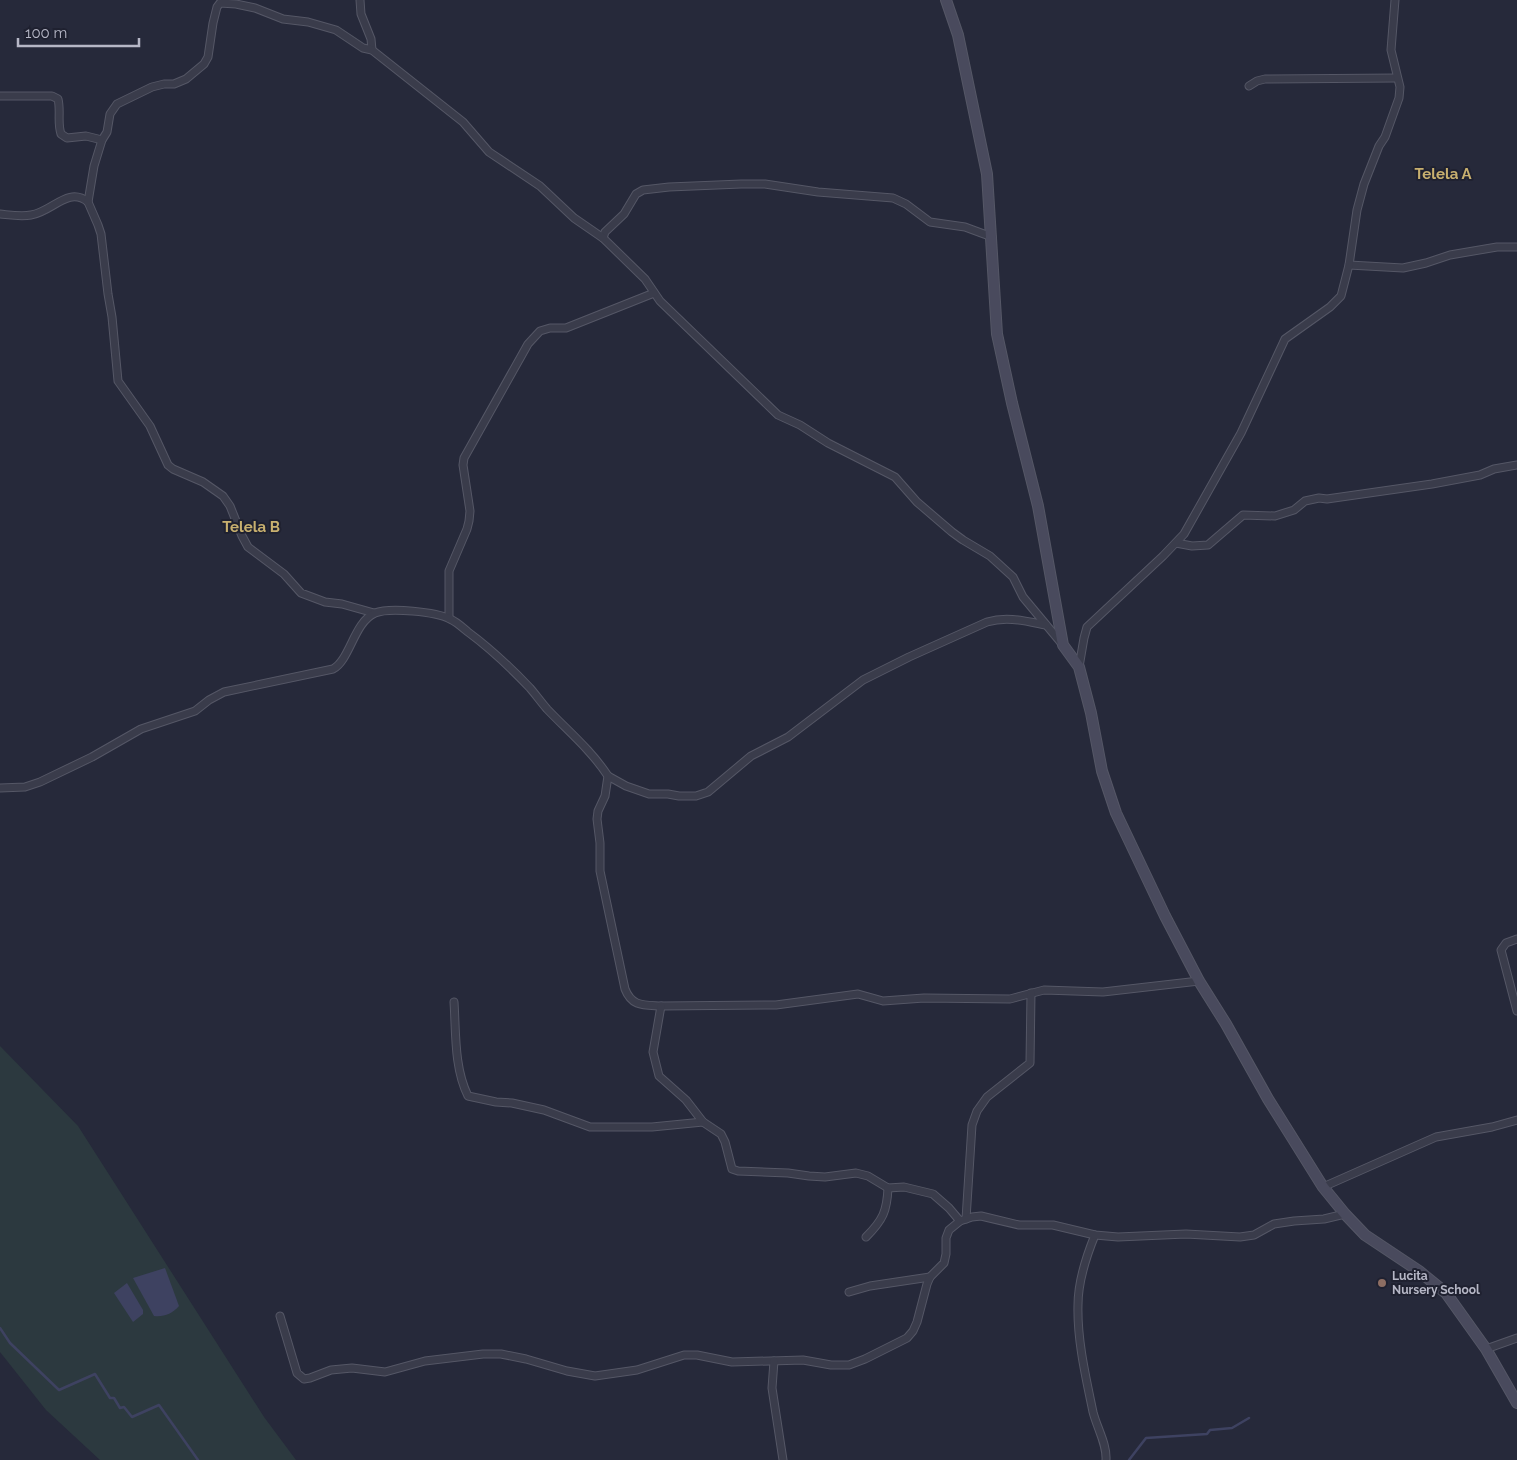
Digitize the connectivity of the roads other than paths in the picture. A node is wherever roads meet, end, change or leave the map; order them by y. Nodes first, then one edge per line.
1 (360, 0) edge
2 (946, 0) edge
3 (1395, 0) edge
4 (372, 50) junction
5 (1397, 78) junction
6 (1249, 86) dead end
7 (0, 96) edge
8 (102, 140) junction
9 (88, 202) junction
10 (0, 214) edge
11 (992, 237) junction
12 (602, 238) junction
13 (1517, 246) edge
14 (1349, 265) junction
15 (654, 293) junction
16 (1517, 465) edge
17 (1176, 543) junction
18 (374, 613) junction
19 (449, 618) junction
20 (1046, 625) junction
21 (1062, 645) junction
22 (1079, 666) junction
23 (608, 776) junction
24 (0, 788) edge
25 (1517, 939) edge
26 (1199, 981) junction
27 (1031, 993) junction
28 (454, 1002) dead end
29 (661, 1006) junction
30 (1517, 1011) edge
31 (1517, 1120) edge
32 (703, 1122) junction
33 (1323, 1187) junction
34 (888, 1188) junction
35 (1345, 1214) junction
36 (963, 1220) junction
37 (1095, 1235) junction
38 (866, 1237) dead end
39 (930, 1278) junction
40 (849, 1292) dead end
41 (280, 1316) dead end
42 (1517, 1338) edge
43 (1486, 1349) junction
44 (774, 1361) junction
45 (1517, 1403) edge
46 (783, 1460) edge
47 (1106, 1460) edge

1 - 4 street
2 - 11 street
3 - 5 street
4 - 8 street
4 - 12 street
5 - 6 street
5 - 14 street
7 - 8 street
8 - 9 street
9 - 10 street
9 - 18 street
11 - 12 street
11 - 21 street
12 - 15 street
13 - 14 street
14 - 17 street
15 - 19 street
15 - 20 street
16 - 17 street
17 - 22 street
18 - 19 street
18 - 24 street
19 - 23 street
20 - 21 street
20 - 23 street
21 - 22 street
22 - 26 street
23 - 29 street
25 - 30 street
26 - 27 street
26 - 33 street
27 - 29 street
27 - 36 street
28 - 32 street
29 - 32 street
31 - 33 street
32 - 34 street
33 - 35 street
34 - 36 street
34 - 38 street
35 - 37 street
35 - 43 street
36 - 37 street
36 - 39 street
37 - 47 street
39 - 40 street
39 - 44 street
41 - 44 street
42 - 43 street
43 - 45 street
44 - 46 street

